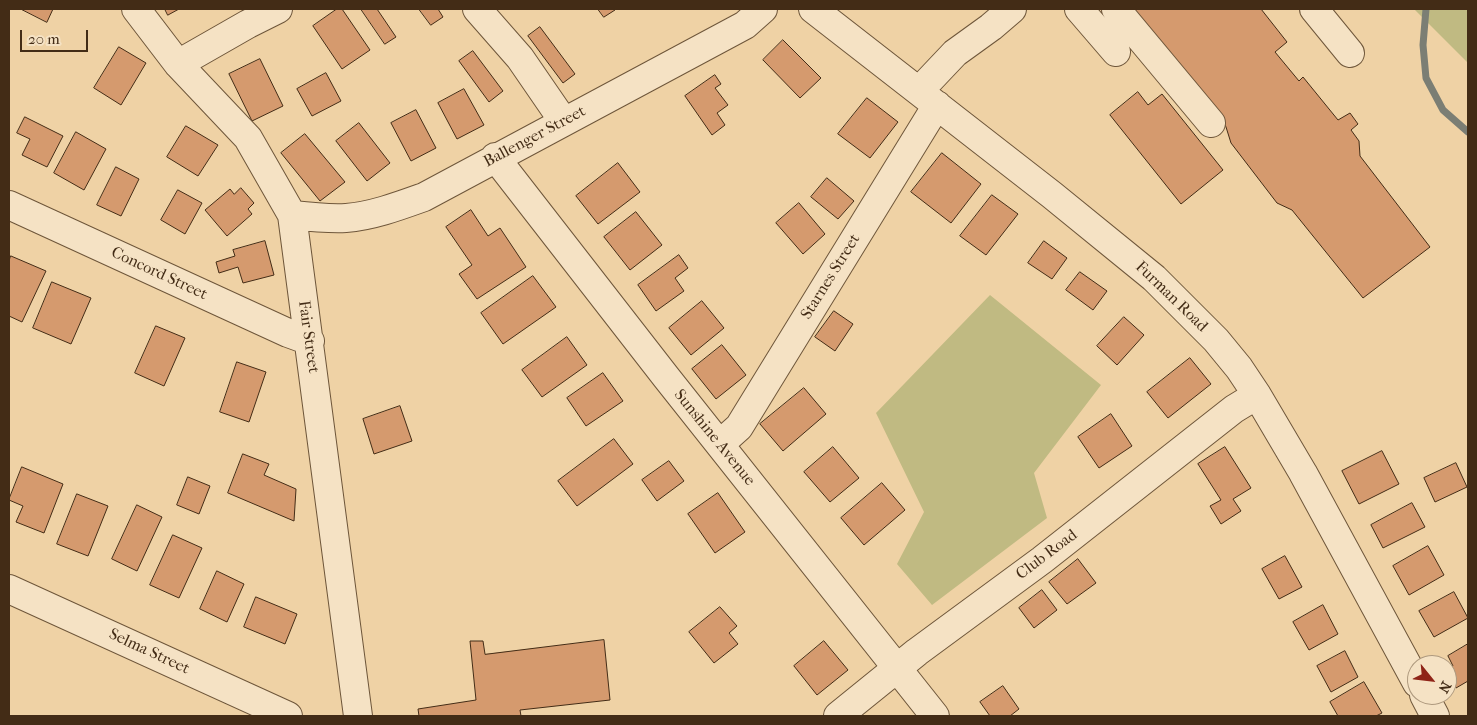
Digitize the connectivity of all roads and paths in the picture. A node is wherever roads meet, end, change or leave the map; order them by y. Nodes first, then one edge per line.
1 (136, 9) edge
2 (278, 9) edge
3 (477, 9) edge
4 (763, 9) edge
5 (813, 9) edge
6 (1012, 9) edge
7 (1079, 9) edge
8 (1116, 9) edge
9 (1314, 9) edge
10 (1116, 52) dead end
11 (1350, 53) dead end
12 (178, 64) junction
13 (928, 98) junction
14 (564, 122) junction
15 (1211, 123) dead end
16 (495, 158) junction
17 (9, 205) edge
18 (292, 215) junction
19 (310, 341) junction
20 (1257, 395) junction
21 (720, 444) junction
22 (9, 589) edge
23 (1407, 665) edge
24 (897, 669) junction
25 (288, 716) edge
26 (358, 716) edge
27 (838, 716) edge
28 (935, 716) edge

1 - 12 street, Fair Street
2 - 12 street
3 - 14 street
4 - 14 street, Ballenger Street
5 - 13 street, Furman Road
6 - 13 street, Starnes Street
7 - 10 street
8 - 15 street
9 - 11 street
12 - 18 street, Fair Street
13 - 20 street, Furman Road
13 - 21 street, Starnes Street
14 - 16 street, Ballenger Street
16 - 18 street, Ballenger Street
16 - 21 street, Sunshine Avenue
17 - 19 street, Concord Street
18 - 19 street, Fair Street
19 - 26 street, Fair Street
20 - 23 street, Furman Road
20 - 24 street, Club Road
21 - 24 street, Sunshine Avenue
22 - 25 street, Selma Street
24 - 27 street, Club Road
24 - 28 street, Sunshine Avenue

